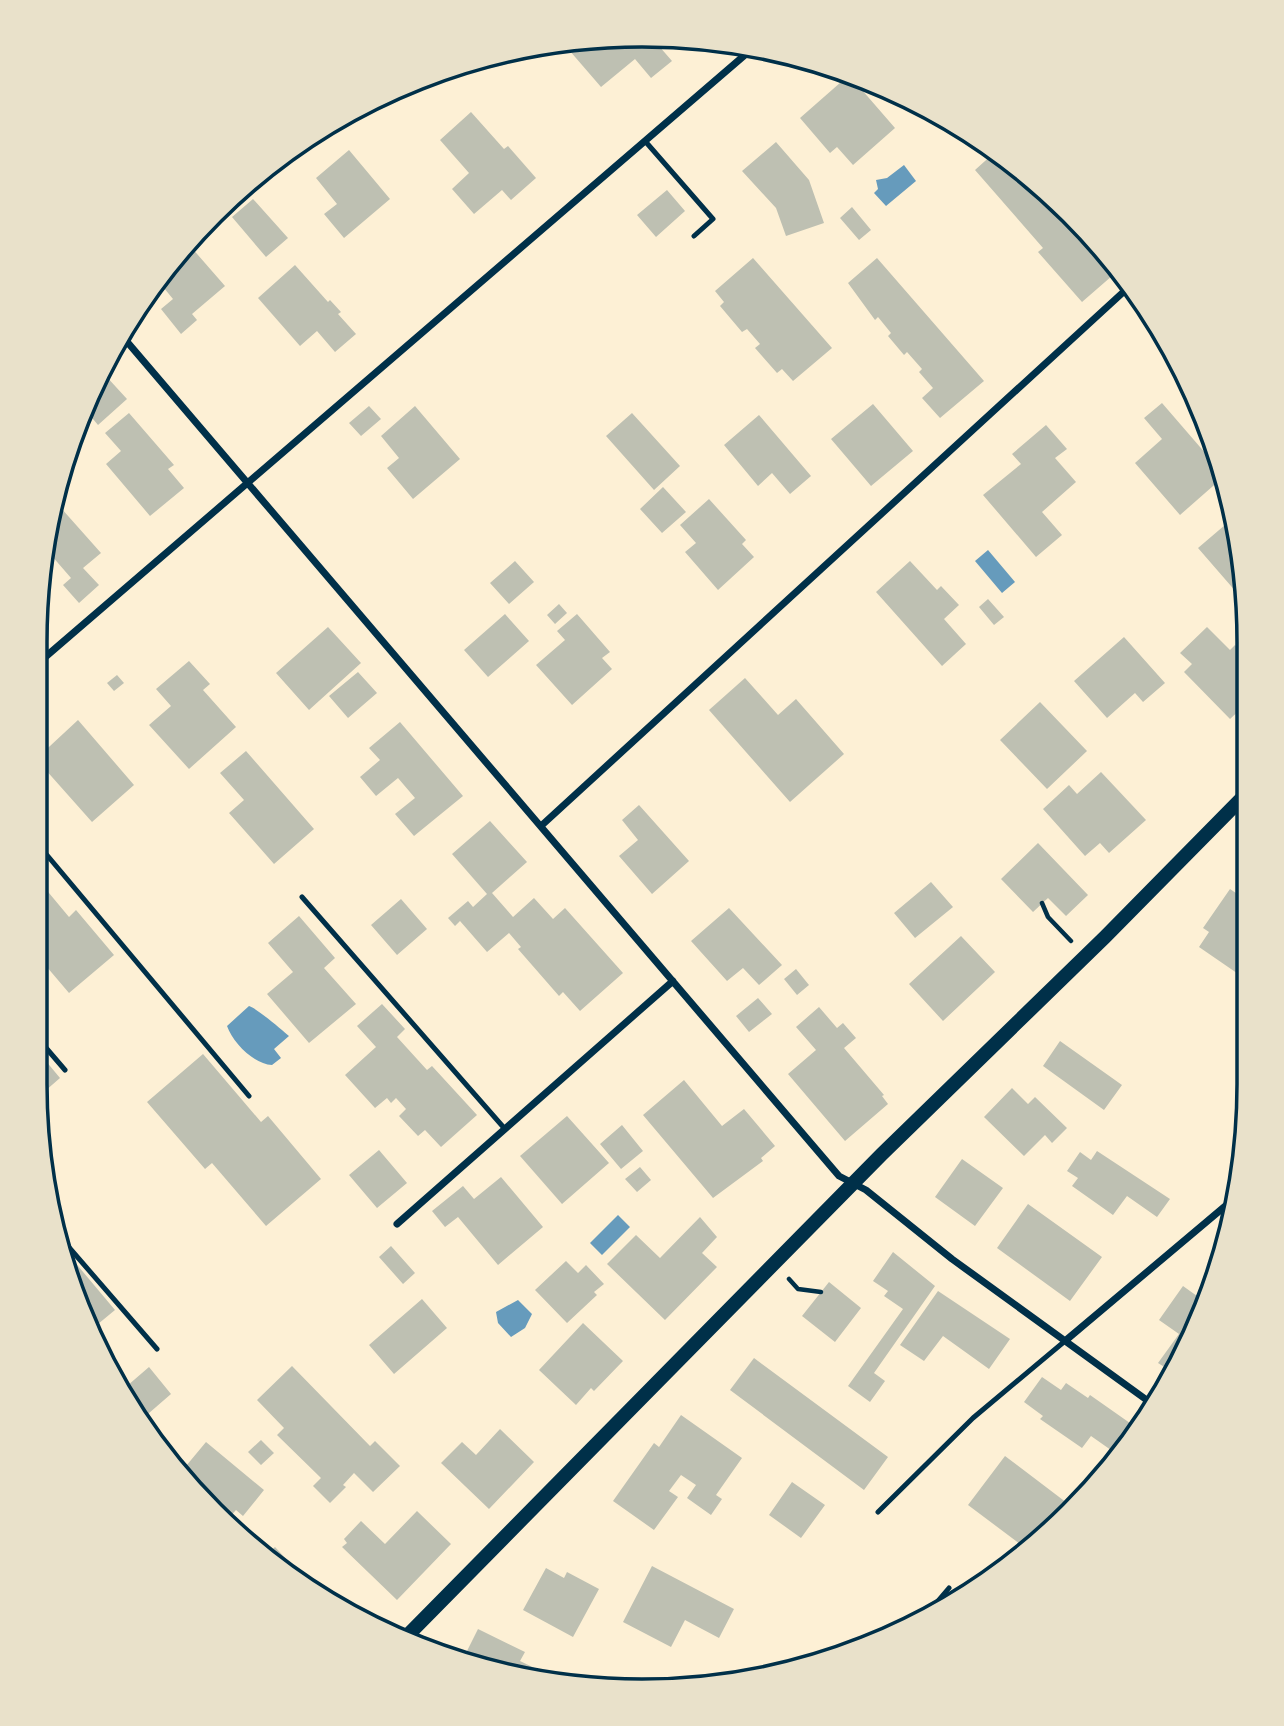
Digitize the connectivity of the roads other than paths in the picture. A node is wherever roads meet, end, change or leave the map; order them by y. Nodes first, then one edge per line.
1 (743, 56) edge
2 (645, 141) junction
3 (694, 236) dead end
4 (1123, 292) edge
5 (128, 343) edge
6 (248, 483) junction
7 (47, 656) edge
8 (1237, 803) edge
9 (541, 826) junction
10 (47, 855) edge
11 (302, 897) dead end
12 (673, 981) junction
13 (47, 1049) edge
14 (65, 1070) dead end
15 (249, 1096) dead end
16 (505, 1129) junction
17 (854, 1183) junction
18 (1223, 1208) edge
19 (397, 1224) dead end
20 (72, 1250) edge
21 (1065, 1341) junction
22 (157, 1349) dead end
23 (1146, 1399) edge
24 (878, 1512) dead end
25 (949, 1588) dead end
26 (940, 1598) edge
27 (411, 1632) edge

1 - 2 street
2 - 3 lane
2 - 6 street
4 - 9 street
5 - 6 street
6 - 7 street
6 - 9 street
8 - 17 main road
9 - 12 street
10 - 15 lane
11 - 16 lane
12 - 16 street
12 - 17 street
13 - 14 lane
16 - 19 street
17 - 21 street
17 - 27 main road
18 - 21 street
20 - 22 lane
21 - 23 street
21 - 24 lane
25 - 26 lane

